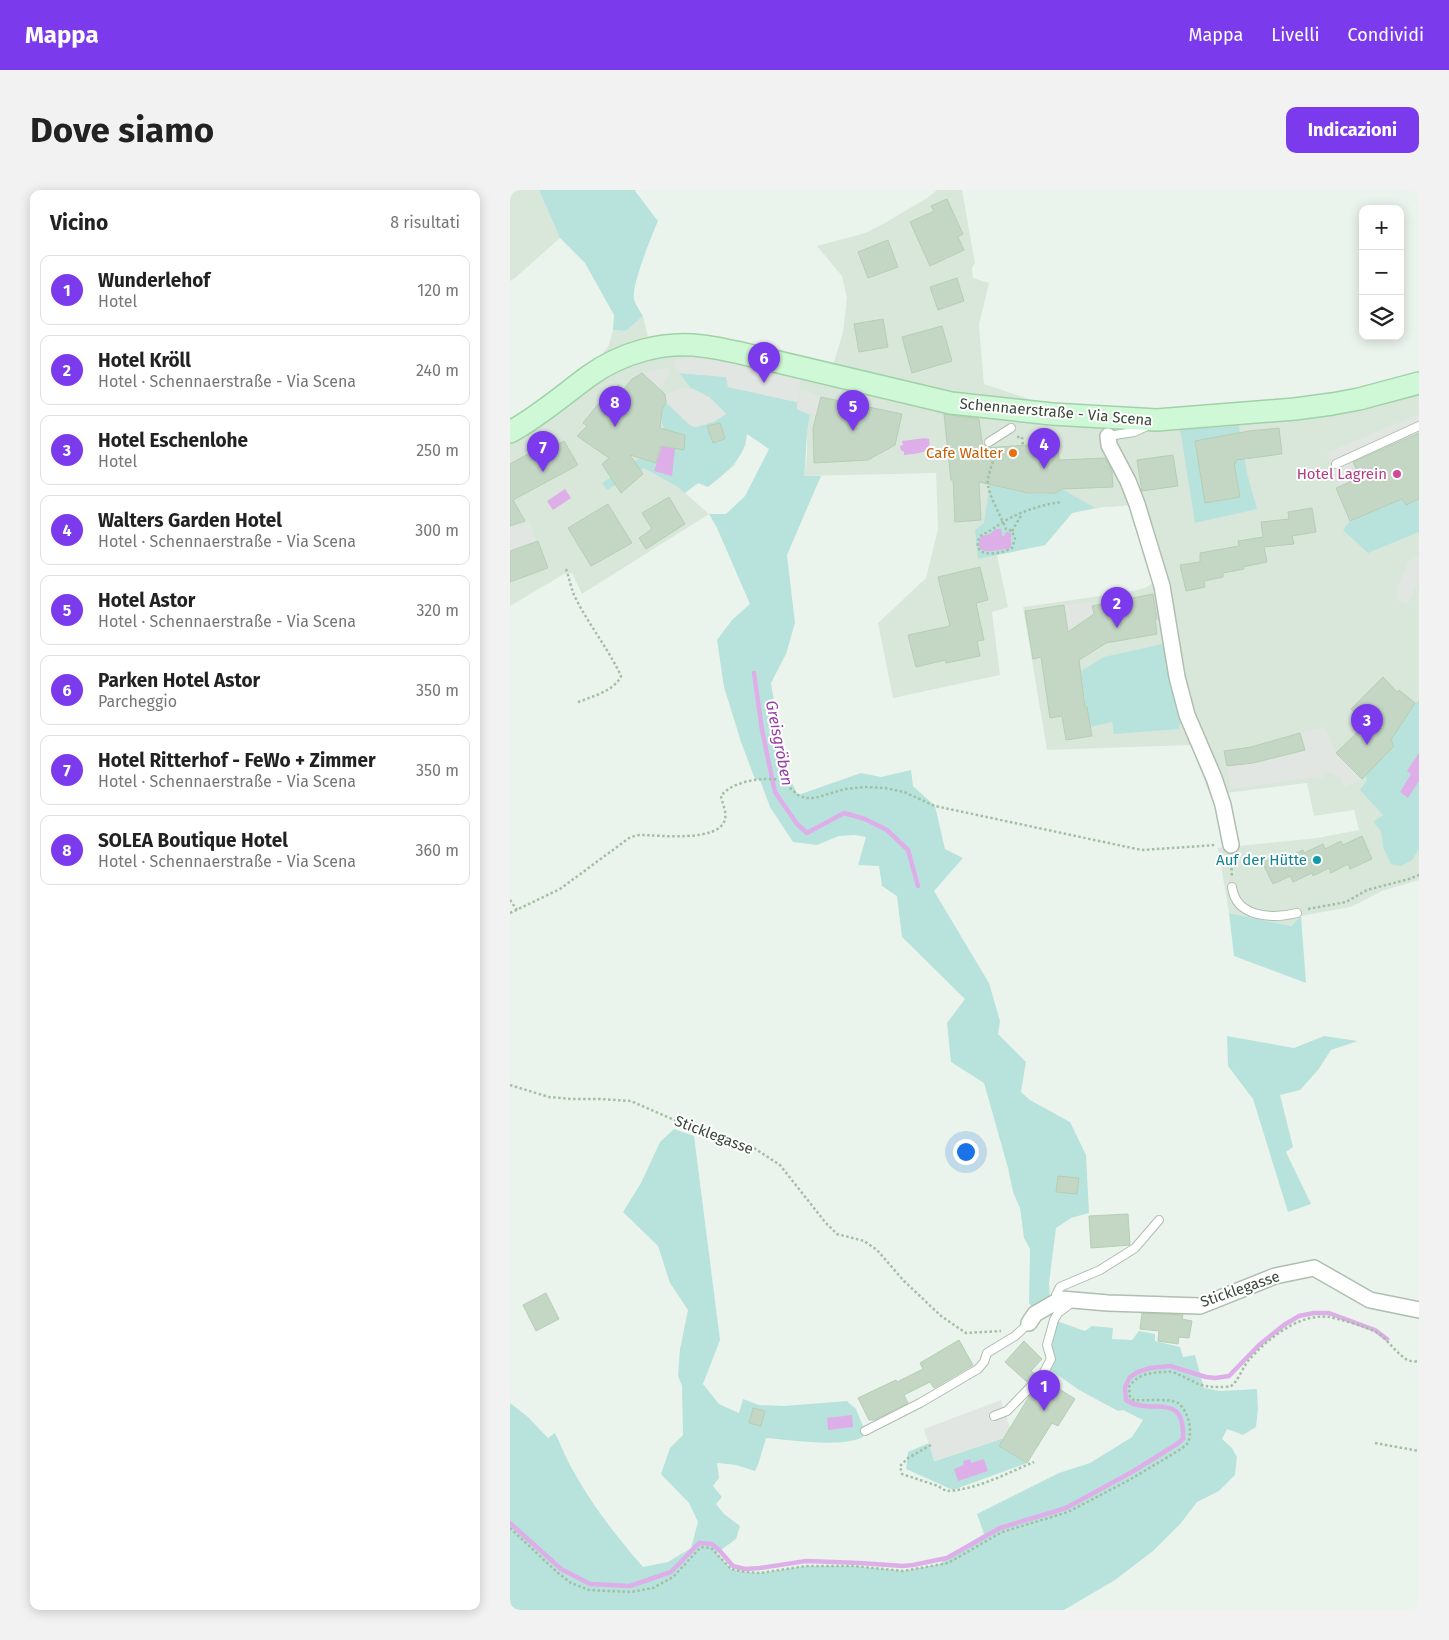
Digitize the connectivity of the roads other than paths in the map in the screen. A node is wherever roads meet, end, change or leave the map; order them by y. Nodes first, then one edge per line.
1 (1419, 383) edge
2 (1157, 420) junction
3 (1419, 426) edge
4 (1011, 428) dead end
5 (510, 432) edge
6 (1108, 436) joint
7 (989, 442) dead end
8 (1336, 464) dead end
9 (1231, 845) road end
10 (1232, 887) road end
11 (1297, 913) road end
12 (1159, 1220) dead end
13 (1063, 1300) junction
14 (1419, 1310) edge
15 (1032, 1318) joint
16 (994, 1416) dead end
17 (865, 1431) dead end

1 - 2 street, Schennaerstraße - Via Scena
2 - 5 street, Schennaerstraße - Via Scena
2 - 6 lane
3 - 8 lane
4 - 7 lane
6 - 9 street, Schennaerstraße - Via Scena
10 - 11 lane
12 - 13 lane
13 - 14 street, Sticklegasse
13 - 15 street
13 - 16 lane
15 - 17 lane

